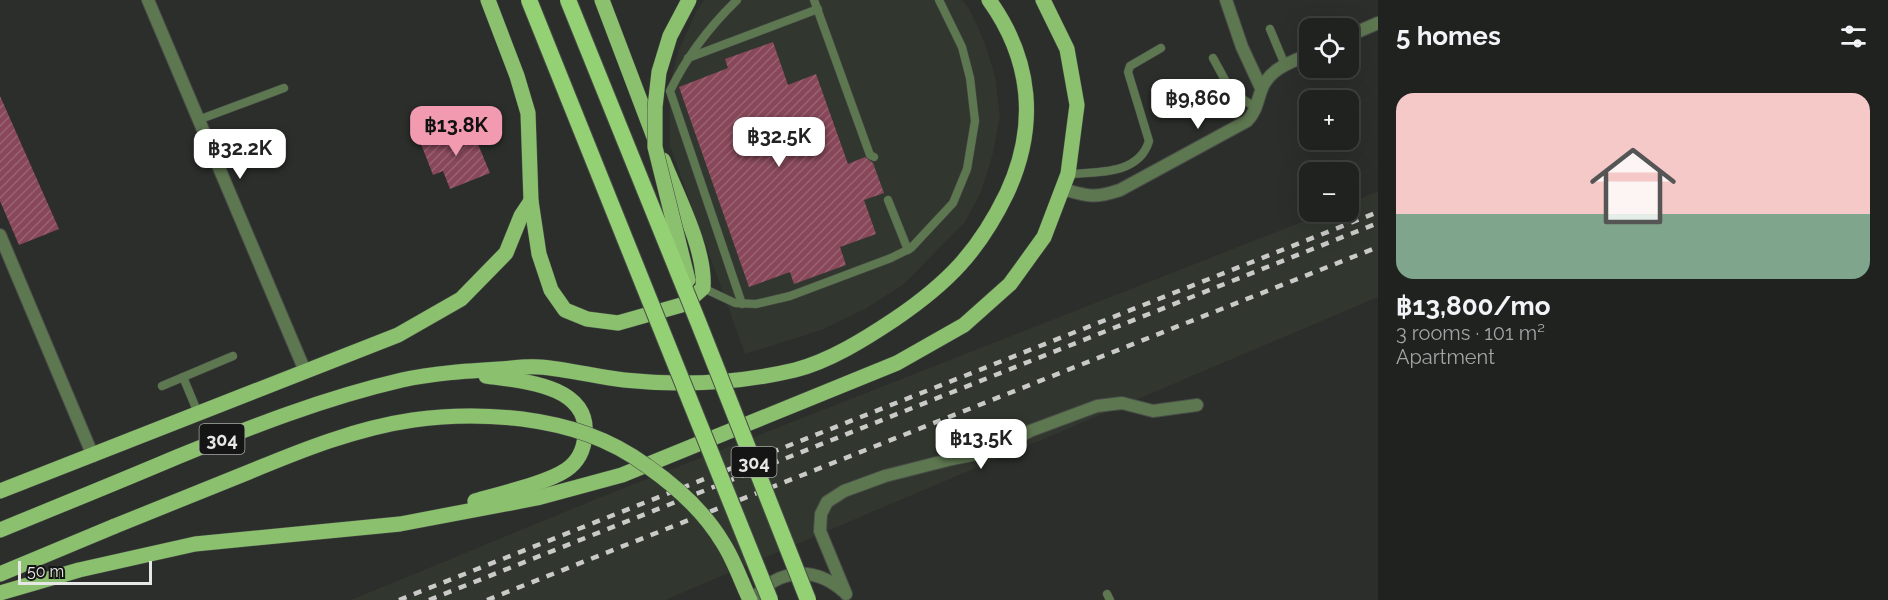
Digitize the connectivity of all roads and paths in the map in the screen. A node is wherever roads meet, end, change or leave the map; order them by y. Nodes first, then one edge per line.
1 (148, 0) edge
2 (488, 0) edge
3 (529, 0) edge
4 (568, 0) edge
5 (602, 0) edge
6 (689, 0) edge
7 (737, 0) edge
8 (814, 0) edge
9 (939, 0) edge
10 (989, 0) edge
11 (1043, 0) edge
12 (1226, 0) edge
13 (818, 9) junction
14 (1378, 23) edge
15 (1270, 29) dead end
16 (1359, 31) edge
17 (1161, 48) dead end
18 (688, 58) junction
19 (1213, 58) dead end
20 (1299, 59) edge
21 (1285, 65) junction
22 (284, 87) dead end
23 (1261, 88) junction
24 (1256, 108) junction
25 (198, 120) junction
26 (874, 157) dead end
27 (1068, 174) junction
28 (1062, 189) junction
29 (888, 200) dead end
30 (531, 201) junction
31 (0, 235) edge
32 (908, 250) junction
33 (703, 288) junction
34 (742, 304) junction
35 (699, 324) junction
36 (233, 356) dead end
37 (305, 371) junction
38 (452, 372) junction
39 (183, 377) junction
40 (162, 386) dead end
41 (1197, 405) dead end
42 (198, 413) junction
43 (93, 456) junction
44 (0, 491) edge
45 (400, 524) junction
46 (0, 530) edge
47 (0, 574) edge
48 (0, 593) edge
49 (848, 597) edge
50 (752, 600) edge
51 (770, 600) edge
52 (808, 600) edge

1 - 25 street
2 - 30 main road
3 - 51 highway, bridge
4 - 35 highway, bridge
5 - 33 main road
6 - 35 main road, bridge
7 - 18 lane
8 - 13 lane
9 - 32 lane
10 - 38 main road
11 - 27 main road
12 - 23 street
13 - 18 lane
13 - 26 lane
14 - 16 street
15 - 21 lane
17 - 27 lane
18 - 34 lane
19 - 24 lane
20 - 21 street
21 - 23 street
22 - 25 lane
23 - 24 street
24 - 28 street
25 - 37 street
27 - 28 main road
28 - 45 main road
29 - 32 lane
30 - 33 main road
30 - 37 main road
31 - 43 street
32 - 34 lane
33 - 34 lane
35 - 52 highway, 304, bridge
36 - 39 lane
37 - 42 main road
38 - 45 main road
38 - 46 main road, 304
39 - 40 lane
39 - 42 lane
41 - 49 street
42 - 43 main road
43 - 44 main road
45 - 48 main road
47 - 50 main road, bridge
49 - 50 street

